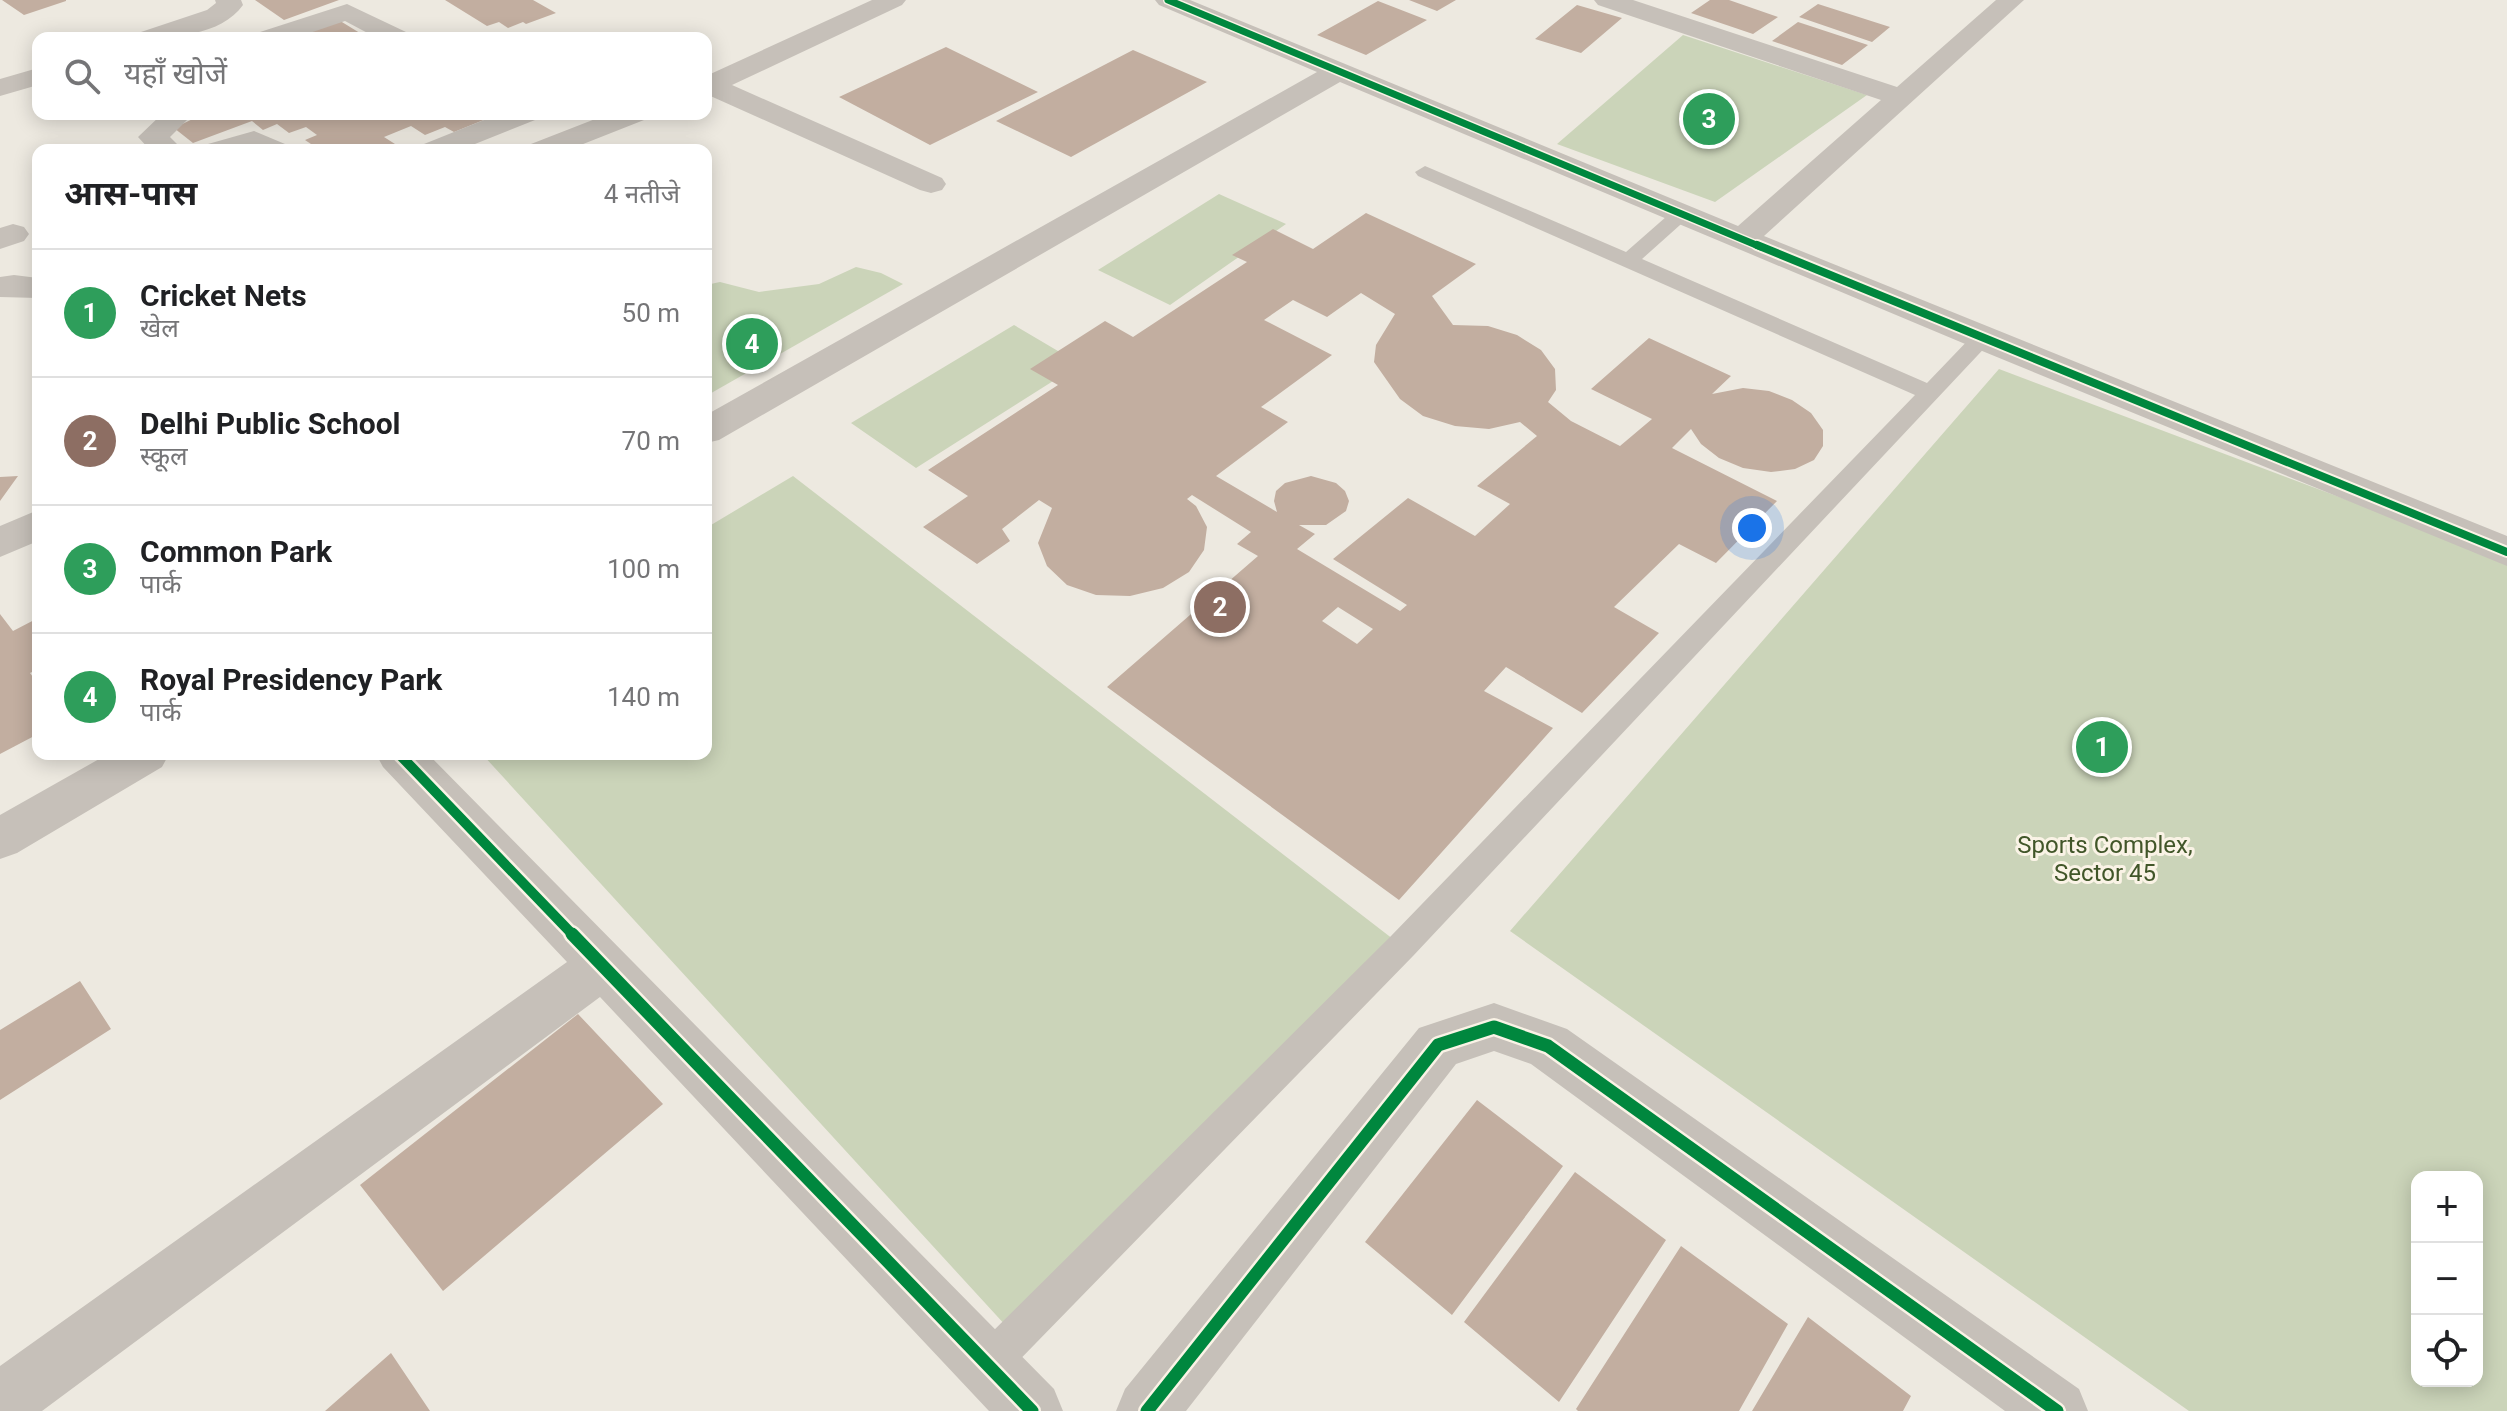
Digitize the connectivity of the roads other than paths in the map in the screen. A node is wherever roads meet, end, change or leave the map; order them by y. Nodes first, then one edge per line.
1 (228, 0) edge
2 (841, 0) edge
3 (893, 0) edge
4 (1168, 0) edge
5 (1607, 0) edge
6 (2011, 0) edge
7 (1640, 4) edge
8 (865, 13) junction
9 (168, 32) edge
10 (287, 32) edge
11 (385, 32) edge
12 (1340, 70) junction
13 (32, 78) edge
14 (712, 84) edge
15 (0, 88) edge
16 (712, 88) edge
17 (1900, 97) junction
18 (172, 120) edge
19 (511, 120) edge
20 (531, 120) edge
21 (618, 120) edge
22 (161, 144) edge
23 (240, 144) edge
24 (262, 144) edge
25 (449, 144) edge
26 (549, 144) edge
27 (556, 144) edge
28 (1425, 172) dead end
29 (931, 184) dead end
30 (1682, 213) junction
31 (1743, 238) junction
32 (1628, 261) junction
33 (0, 287) edge
34 (32, 287) edge
35 (1982, 339) junction
36 (1929, 393) junction
37 (712, 428) edge
38 (32, 527) edge
39 (0, 543) edge
40 (2507, 552) edge
41 (136, 760) edge
42 (405, 760) edge
43 (0, 839) edge
44 (602, 966) junction
45 (987, 1365) junction
46 (0, 1404) edge
47 (1032, 1411) edge
48 (1147, 1411) edge
49 (2057, 1411) edge

1 - 9 street
2 - 8 street
3 - 8 street
4 - 12 street
5 - 7 street
6 - 17 street
7 - 17 street
8 - 14 street
10 - 11 street
12 - 30 street
12 - 37 street
13 - 15 street
16 - 29 street
17 - 31 street
18 - 22 street
19 - 25 street
20 - 26 street
21 - 27 street
23 - 24 street
28 - 32 lane
30 - 31 street
30 - 32 lane
31 - 35 street
32 - 36 lane
33 - 34 street
35 - 36 lane
35 - 40 street
36 - 45 lane
38 - 39 street
41 - 43 street
42 - 44 street
44 - 45 street
44 - 46 street
45 - 47 street
48 - 49 street

